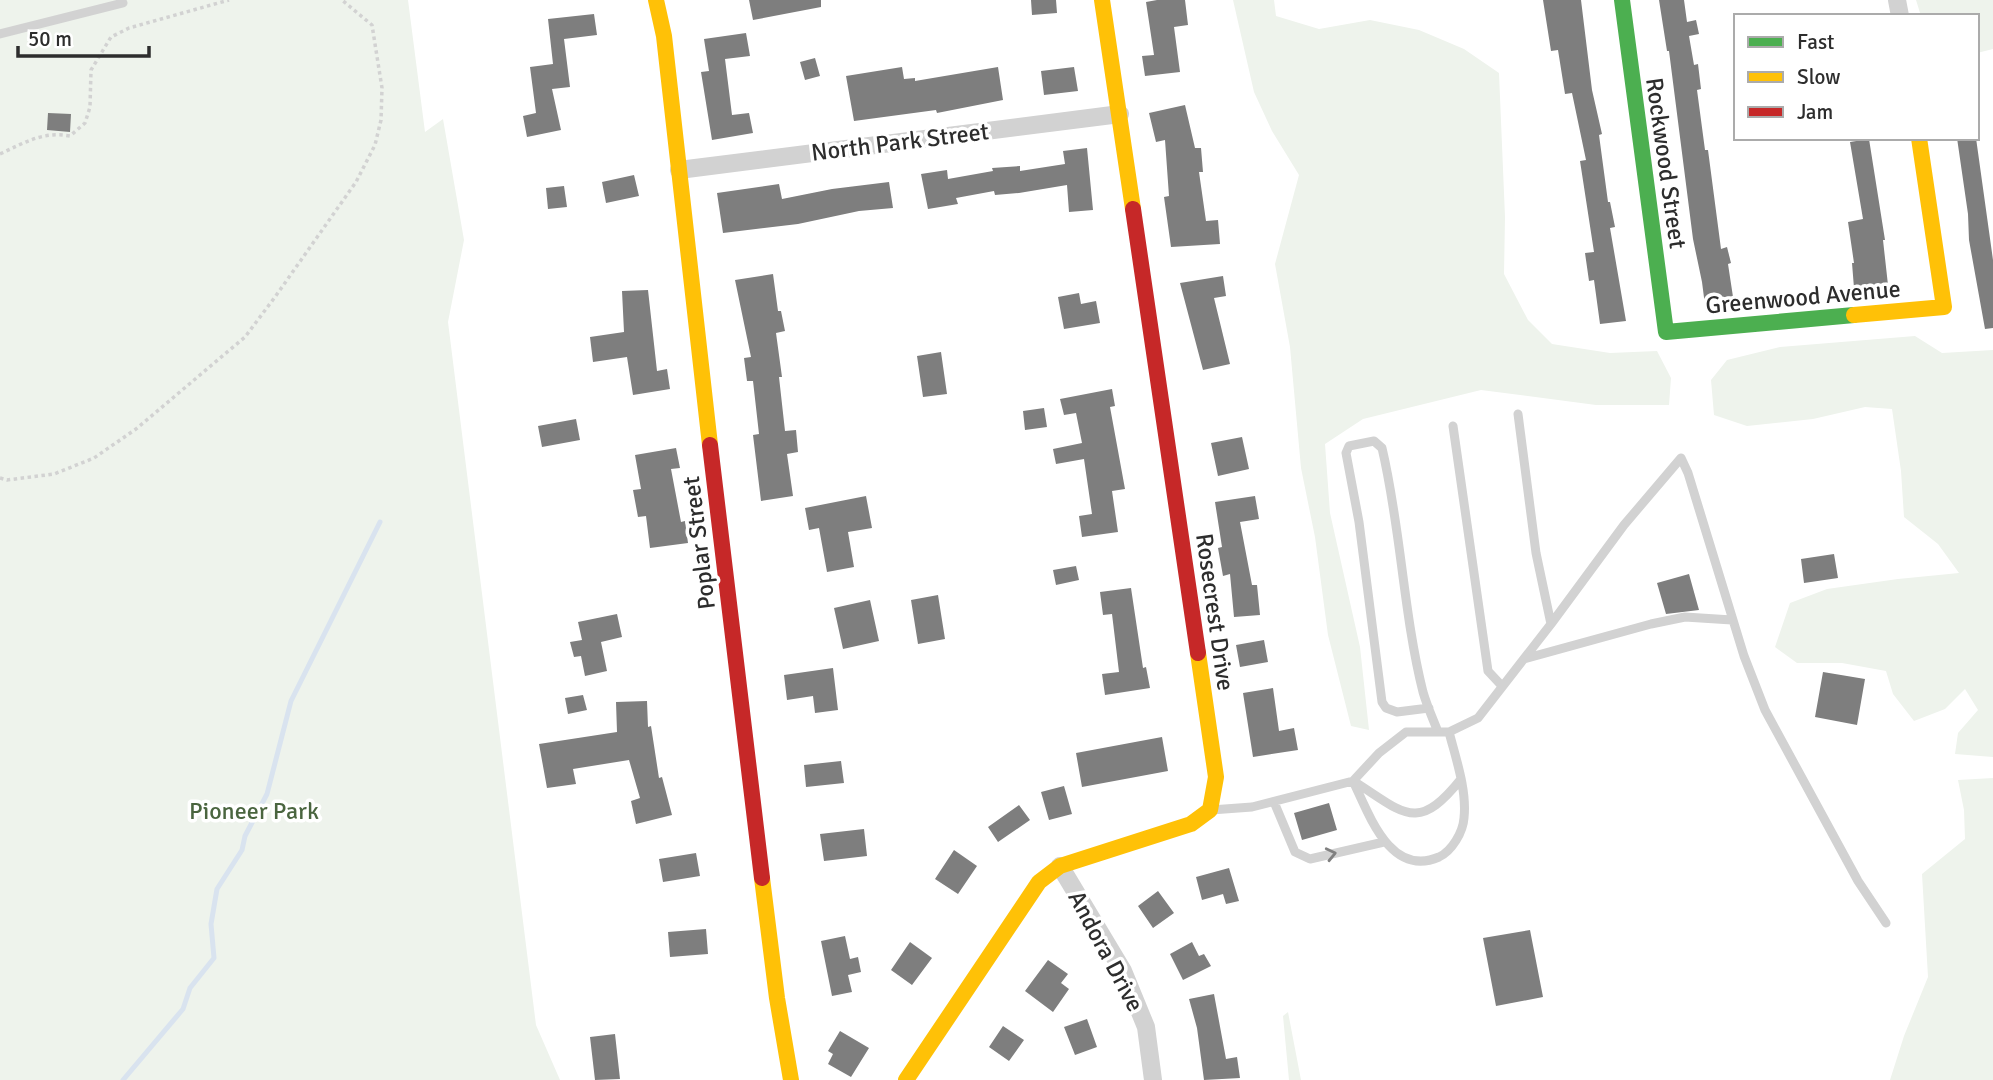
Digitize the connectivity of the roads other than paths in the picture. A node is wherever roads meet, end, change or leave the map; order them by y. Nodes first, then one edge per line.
1 (656, 0) edge
2 (1102, 0) edge
3 (1622, 0) edge
4 (123, 3) dead end
5 (0, 34) edge
6 (1120, 114) junction
7 (1919, 140) edge
8 (680, 170) junction
9 (1666, 332) joint
10 (1518, 414) dead end
11 (1453, 426) dead end
12 (1732, 620) junction
13 (1551, 624) junction
14 (1524, 659) junction
15 (1502, 686) junction
16 (1429, 708) junction
17 (1438, 732) junction
18 (1449, 732) junction
19 (1461, 779) junction
20 (1353, 781) junction
21 (1273, 802) junction
22 (1210, 810) junction
23 (1384, 842) junction
24 (1060, 866) junction
25 (1886, 923) dead end
26 (790, 1080) edge
27 (906, 1080) edge
28 (1153, 1080) edge

1 - 8 street, Poplar Street
2 - 6 street, Rosecrest Drive
3 - 9 street, Rockwood Street
4 - 5 lane
6 - 8 street, North Park Street
6 - 22 street, Rosecrest Drive
7 - 9 street, Greenwood Avenue
8 - 26 street, Poplar Street
10 - 13 lane
11 - 15 lane
12 - 13 lane
12 - 14 lane
12 - 25 lane
13 - 14 lane
14 - 15 lane
15 - 18 lane
16 - 16 lane
16 - 17 lane
17 - 18 lane
17 - 20 lane
18 - 19 lane
19 - 20 lane
19 - 23 lane
20 - 21 lane
20 - 23 lane
21 - 22 lane
21 -> 23 lane
22 - 24 street
24 - 27 street
24 - 28 street, Andora Drive

